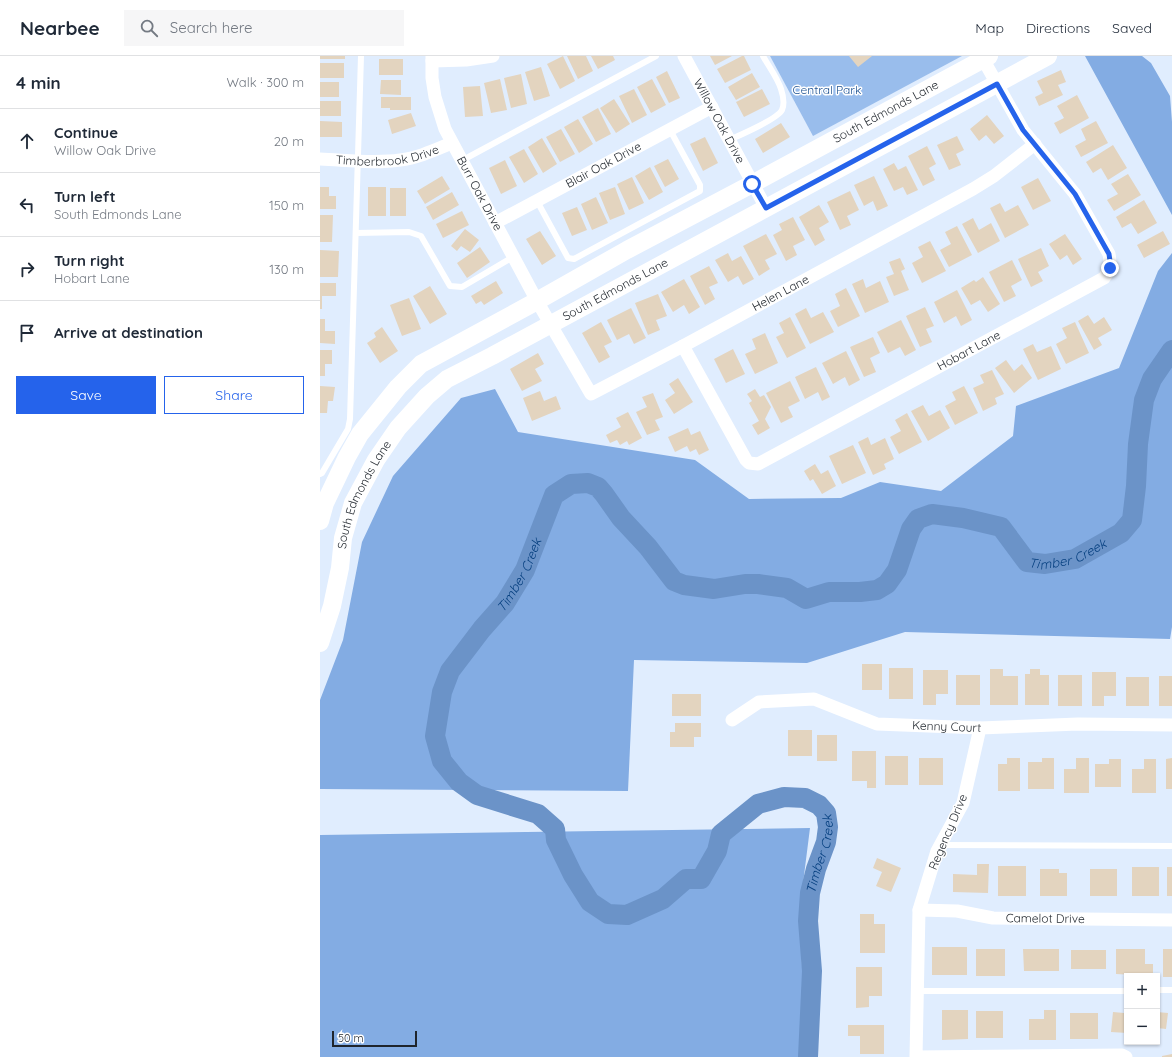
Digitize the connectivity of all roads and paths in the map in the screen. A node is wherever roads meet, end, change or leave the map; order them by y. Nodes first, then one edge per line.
1 (361, 56) edge
2 (493, 56) edge
3 (656, 56) edge
4 (684, 56) edge
5 (764, 56) edge
6 (1048, 56) edge
7 (984, 57) edge
8 (432, 59) edge
9 (997, 84) junction
10 (712, 107) junction
11 (670, 130) junction
12 (729, 140) junction
13 (452, 143) junction
14 (1035, 144) junction
15 (320, 159) edge
16 (358, 161) junction
17 (461, 161) junction
18 (752, 184) junction
19 (537, 201) junction
20 (766, 208) junction
21 (495, 224) junction
22 (356, 233) junction
23 (513, 257) junction
24 (537, 301) junction
25 (551, 324) junction
26 (683, 346) junction
27 (320, 474) edge
28 (320, 521) edge
29 (320, 643) edge
30 (732, 720) dead end
31 (1172, 725) edge
32 (980, 728) junction
33 (940, 845) junction
34 (1172, 846) edge
35 (919, 910) junction
36 (1172, 920) edge
37 (1160, 990) edge
38 (1172, 990) edge
39 (917, 991) junction
40 (1124, 991) edge
41 (916, 1057) edge
42 (1126, 1057) edge

1 - 16 lane
2 - 8 street
3 - 17 lane
4 - 10 street, Willow Oak Drive
5 - 12 lane
6 - 9 main road, South Edmonds Lane
7 - 9 street
7 - 18 main road, South Edmonds Lane
8 - 13 street, Burr Oak Drive
9 - 14 street, Hobart Lane
9 - 20 main road, South Edmonds Lane
10 - 11 street, Blair Oak Drive
10 - 12 street, Willow Oak Drive
11 - 19 street, Blair Oak Drive
11 - 19 lane
12 - 18 street, Willow Oak Drive
13 - 16 street, Timberbrook Drive
13 - 17 street, Burr Oak Drive
14 - 26 street, Helen Lane
14 - 26 street, Hobart Lane
15 - 16 street, Timberbrook Drive
16 - 22 lane
17 - 21 street, Burr Oak Drive
18 - 20 street, Willow Oak Drive
18 - 24 main road, South Edmonds Lane
19 - 21 street, Blair Oak Drive
20 - 25 main road, South Edmonds Lane
21 - 23 street, Burr Oak Drive
22 - 23 lane
22 - 27 lane
23 - 24 street, Burr Oak Drive
24 - 25 street, Burr Oak Drive
24 - 28 main road, South Edmonds Lane
25 - 26 street, Helen Lane
25 - 29 main road, South Edmonds Lane
30 - 32 street, Kenny Court
31 - 32 street, Kenny Court
32 - 33 street, Regency Drive
33 - 34 lane
33 - 35 street, Regency Drive
35 - 36 street, Camelot Drive
35 - 39 street, Regency Drive
37 - 38 lane
39 - 40 lane
39 - 41 street, Regency Drive
41 - 42 street

